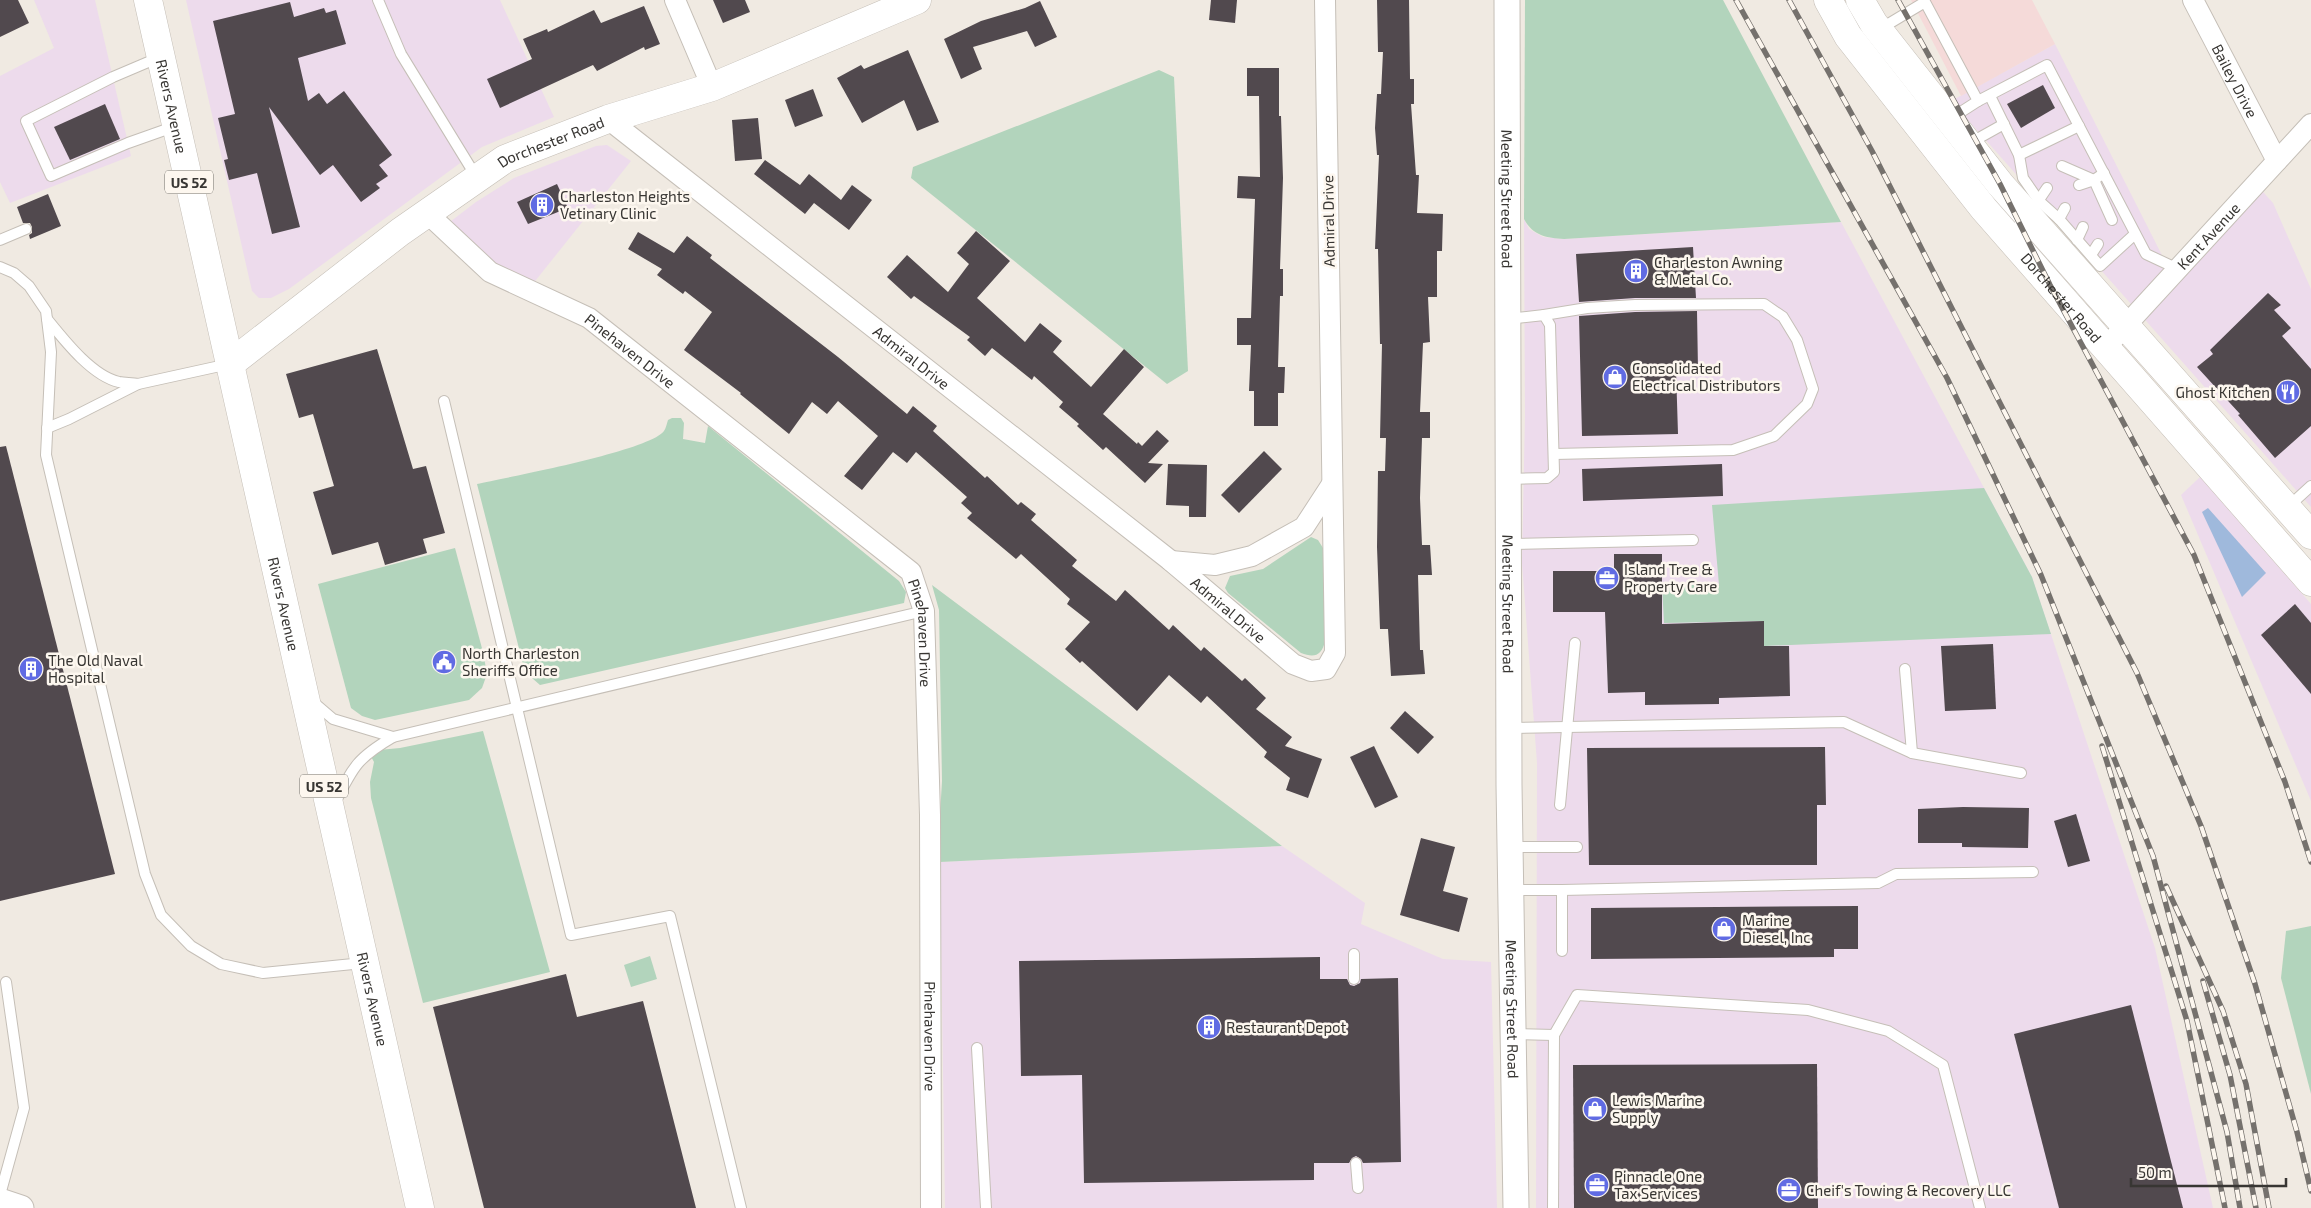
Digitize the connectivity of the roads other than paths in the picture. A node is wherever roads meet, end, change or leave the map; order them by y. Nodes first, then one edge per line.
1 (148, 0) edge
2 (378, 0) edge
3 (675, 0) edge
4 (917, 0) edge
5 (1325, 0) edge
6 (1507, 0) edge
7 (1828, 0) edge
8 (1860, 0) edge
9 (2193, 0) edge
10 (1925, 1) edge
11 (1879, 30) junction
12 (161, 56) junction
13 (712, 88) junction
14 (1990, 96) junction
15 (1978, 101) junction
16 (608, 119) junction
17 (1949, 120) junction
18 (2004, 124) junction
19 (2311, 124) edge
20 (177, 126) junction
21 (2079, 126) junction
22 (1968, 143) junction
23 (2019, 155) junction
24 (2277, 161) junction
25 (2062, 166) dead end
26 (2104, 173) junction
27 (477, 179) junction
28 (2094, 180) junction
29 (2079, 186) dead end
30 (2048, 188) dead end
31 (2097, 204) dead end
32 (2065, 208) dead end
33 (2034, 209) junction
34 (427, 213) junction
35 (2058, 219) junction
36 (2112, 220) dead end
37 (2082, 227) dead end
38 (26, 229) dead end
39 (2135, 234) junction
40 (2008, 236) junction
41 (0, 240) edge
42 (2076, 240) junction
43 (2098, 244) dead end
44 (0, 267) edge
45 (2092, 267) junction
46 (2178, 269) junction
47 (1544, 316) junction
48 (47, 318) junction
49 (1507, 319) junction
50 (2126, 326) junction
51 (2106, 347) junction
52 (230, 364) junction
53 (138, 384) junction
54 (444, 402) dead end
55 (47, 428) junction
56 (1554, 454) junction
57 (1508, 480) junction
58 (1332, 484) junction
59 (2311, 486) edge
60 (2287, 508) junction
61 (2311, 535) edge
62 (1693, 540) dead end
63 (1508, 544) junction
64 (1171, 561) junction
65 (2311, 582) edge
66 (924, 611) junction
67 (1575, 643) dead end
68 (1905, 669) dead end
69 (303, 693) junction
70 (517, 706) junction
71 (1568, 726) junction
72 (1509, 728) junction
73 (393, 737) junction
74 (1912, 753) junction
75 (2021, 773) dead end
76 (1560, 805) dead end
77 (330, 813) junction
78 (1577, 846) dead end
79 (1510, 847) junction
80 (2034, 872) dead end
81 (1510, 890) junction
82 (1562, 890) junction
83 (1562, 951) dead end
84 (1354, 954) dead end
85 (364, 963) junction
86 (1354, 979) dead end
87 (6, 982) dead end
88 (1513, 1034) junction
89 (1554, 1034) junction
90 (977, 1048) dead end
91 (1356, 1163) dead end
92 (1358, 1188) dead end
93 (0, 1195) edge
94 (0, 1201) edge
95 (21, 1208) edge
96 (420, 1208) edge
97 (741, 1208) edge
98 (931, 1208) edge
99 (986, 1208) edge
100 (1516, 1208) edge
101 (1553, 1208) edge
102 (1980, 1208) edge

1 - 12 main road, Rivers Avenue / US 52
2 - 27 lane
3 - 13 street
4 - 13 main road, Dorchester Road
5 - 58 street, Admiral Drive
6 - 49 street, Meeting Street Road
7 - 40 main road, Dorchester Road
8 - 11 main road, Dorchester Road
9 - 24 street, Bailey Drive
10 - 11 lane
10 - 15 lane
11 - 17 main road, Dorchester Road
12 - 20 main road, Rivers Avenue / US 52
12 - 20 lane
13 - 16 main road, Dorchester Road
14 - 15 lane
14 - 18 lane
14 - 21 lane
15 - 17 lane
16 - 27 main road, Dorchester Road
16 - 64 street, Admiral Drive
17 - 22 main road, Dorchester Road
18 - 22 lane
18 - 23 lane
19 - 24 street, Kent Avenue
20 - 52 main road, Rivers Avenue / US 52
21 - 23 lane
21 - 26 lane
22 - 33 main road, Dorchester Road
23 - 33 lane
24 - 46 street, Kent Avenue
25 - 28 lane
26 - 28 lane
26 - 39 lane
27 - 34 main road, Dorchester Road
28 - 29 lane
28 - 31 lane
28 - 36 lane
30 - 33 lane
32 - 35 lane
33 - 35 lane
33 - 40 lane
33 - 45 main road, Dorchester Road
34 - 52 main road, Dorchester Road
34 - 66 street, Pinehaven Drive
35 - 42 lane
37 - 42 lane
38 - 41 lane
39 - 45 lane
39 - 46 lane
40 - 51 main road, Dorchester Road
42 - 45 lane
43 - 45 lane
44 - 48 lane
45 - 50 main road, Dorchester Road
46 - 50 street, Kent Avenue
47 - 49 lane
47 - 56 lane
47 - 56 lane
48 - 53 lane
48 - 55 lane
49 - 57 street, Meeting Street Road
50 - 51 street, Kent Avenue
50 - 60 main road, Dorchester Road
51 - 65 main road, Dorchester Road
52 - 53 lane
52 - 69 main road, Rivers Avenue / US 52
53 - 55 lane
54 - 70 lane
55 - 85 lane
56 - 57 lane
57 - 63 street, Meeting Street Road
58 - 64 street
58 - 64 street, Admiral Drive
59 - 60 lane
60 - 61 main road, Dorchester Road
62 - 63 lane
63 - 72 street, Meeting Street Road
66 - 70 lane
66 - 98 street, Pinehaven Drive
67 - 71 lane
68 - 74 lane
69 - 73 lane
69 - 77 main road, Rivers Avenue / US 52
70 - 73 lane
70 - 97 lane
71 - 72 lane
71 - 74 lane
71 - 76 lane
72 - 79 street, Meeting Street Road
73 - 77 lane
74 - 75 lane
77 - 85 main road, Rivers Avenue / US 52
78 - 79 lane
79 - 81 street, Meeting Street Road
80 - 82 lane
81 - 82 lane
81 - 88 street, Meeting Street Road
82 - 83 lane
84 - 86 lane
85 - 96 main road, Rivers Avenue / US 52
87 - 93 lane
88 - 89 lane
88 - 100 street, Meeting Street Road
89 - 101 lane
89 - 102 lane
90 - 99 lane
91 - 92 lane
94 - 95 street

